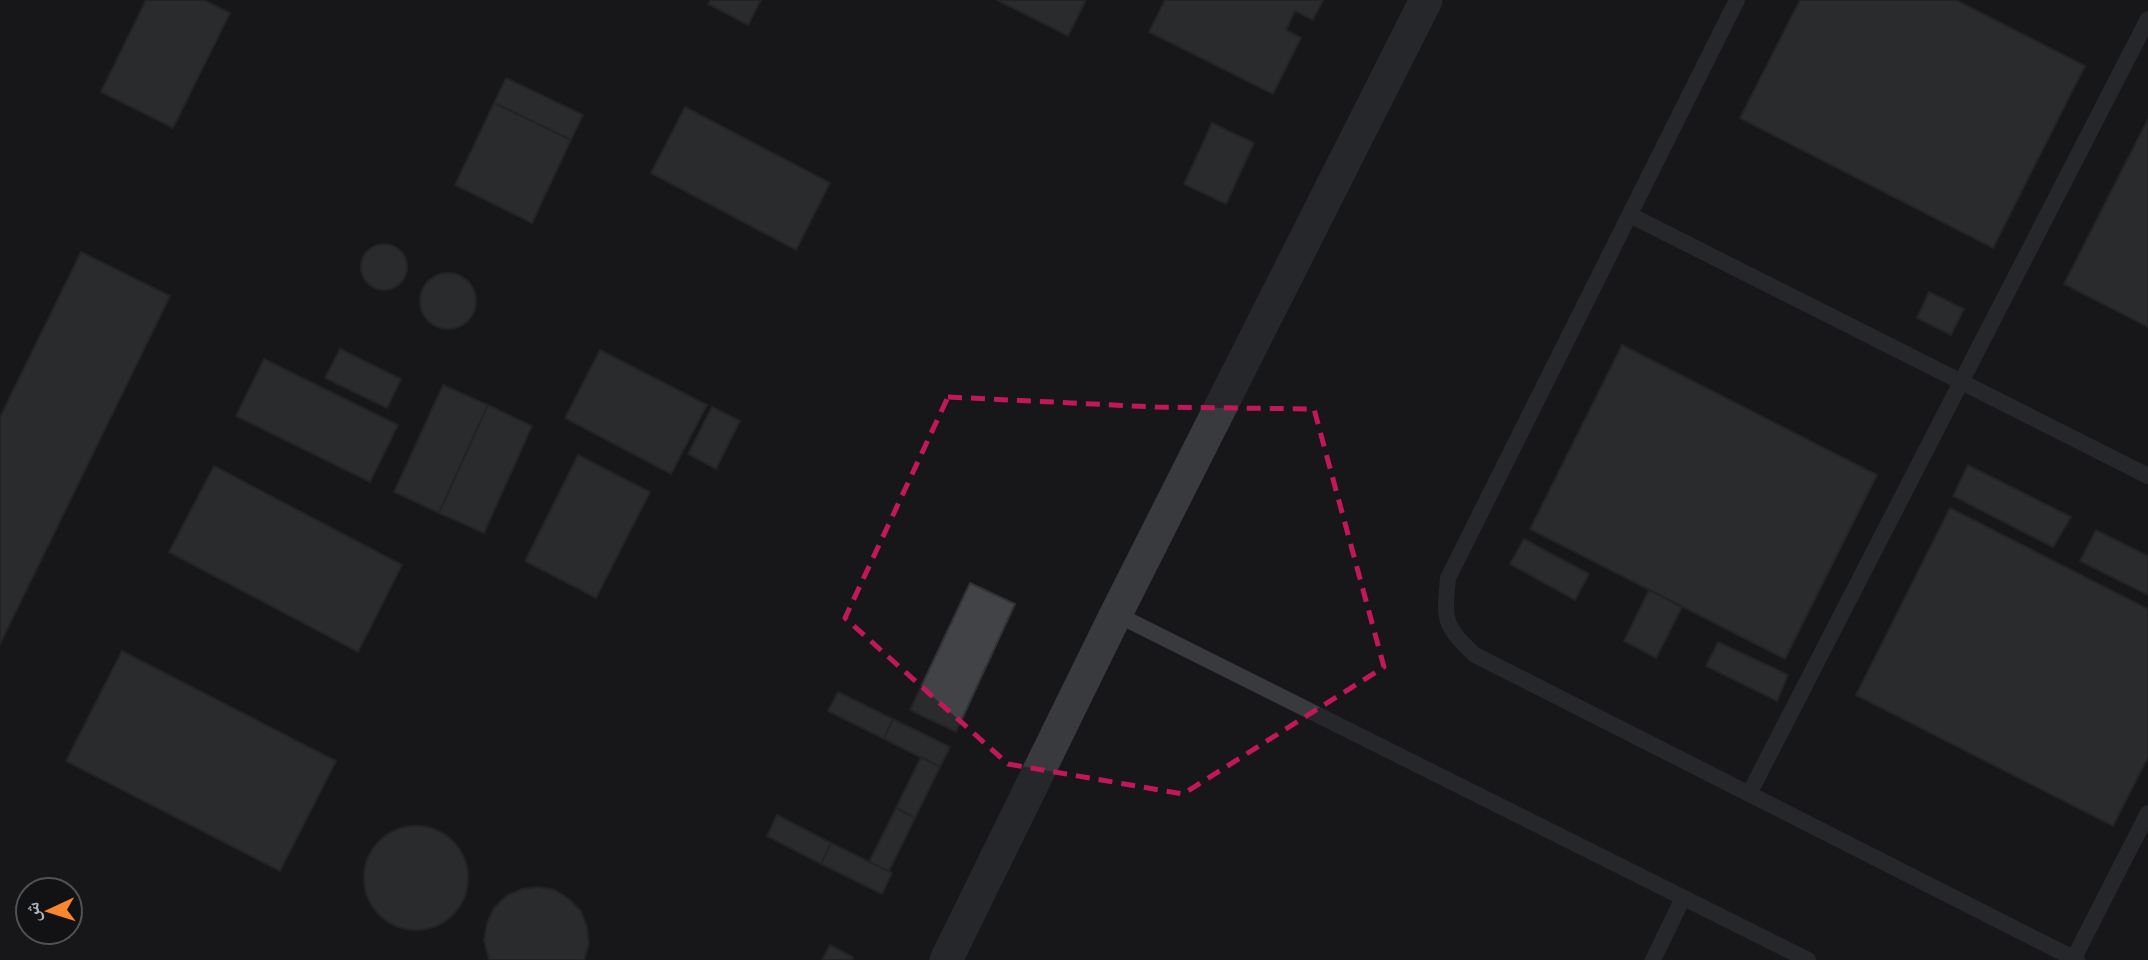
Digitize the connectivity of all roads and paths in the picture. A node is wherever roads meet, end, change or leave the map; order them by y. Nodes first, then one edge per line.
1 (1426, 0) edge
2 (1737, 0) edge
3 (2148, 19) edge
4 (1630, 215) junction
5 (1961, 382) junction
6 (2148, 476) edge
7 (1116, 614) junction
8 (1749, 794) junction
9 (2148, 813) edge
10 (1683, 898) junction
11 (2075, 959) edge
12 (946, 960) edge
13 (1653, 960) edge
14 (1808, 960) edge

1 - 7 street
2 - 4 lane
3 - 5 lane
4 - 5 lane
4 - 8 lane
5 - 6 lane
5 - 8 lane
7 - 10 lane
7 - 12 street
8 - 11 lane
9 - 11 lane
10 - 13 lane
10 - 14 lane

